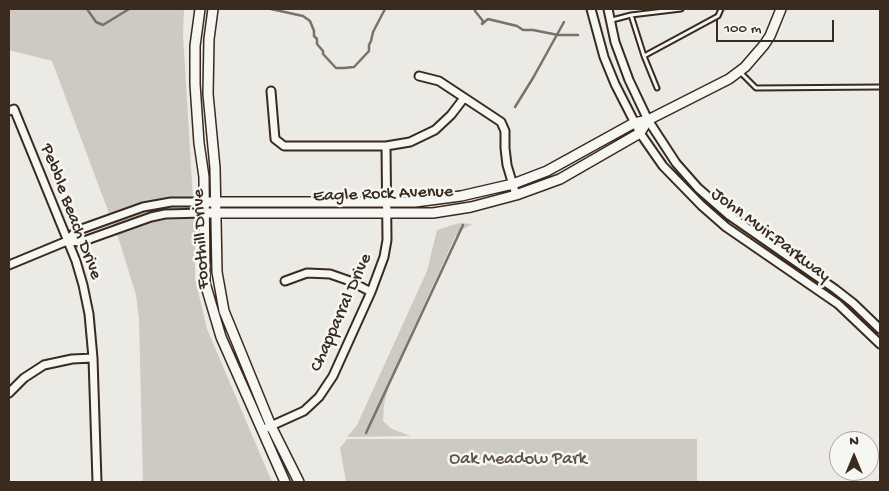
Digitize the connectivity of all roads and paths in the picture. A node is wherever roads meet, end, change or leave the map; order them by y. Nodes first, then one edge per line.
1 (200, 9) edge
2 (591, 9) edge
3 (608, 9) edge
4 (681, 9) edge
5 (722, 9) edge
6 (781, 9) edge
7 (212, 10) edge
8 (631, 15) junction
9 (610, 20) junction
10 (644, 56) junction
11 (739, 71) junction
12 (419, 76) dead end
13 (880, 87) edge
14 (657, 88) dead end
15 (271, 90) dead end
16 (464, 98) junction
17 (9, 111) edge
18 (648, 120) junction
19 (634, 123) junction
20 (640, 133) junction
21 (386, 146) junction
22 (513, 184) junction
23 (516, 195) junction
24 (204, 202) junction
25 (216, 202) junction
26 (386, 202) junction
27 (204, 213) junction
28 (215, 213) junction
29 (387, 213) junction
30 (67, 241) junction
31 (9, 264) edge
32 (285, 281) dead end
33 (372, 292) junction
34 (880, 329) edge
35 (880, 344) edge
36 (93, 358) junction
37 (9, 393) edge
38 (267, 428) junction
39 (97, 482) edge
40 (285, 482) edge
41 (299, 482) edge

1 - 24 street, Foothill Drive
2 - 19 street, John Muir Parkway
3 - 9 street, John Muir Parkway
4 - 8 lane
5 - 10 lane
6 - 11 street, Eagle Rock Avenue
7 - 25 street, Foothill Drive
8 - 9 lane
8 - 10 lane
9 - 18 street, John Muir Parkway
10 - 14 lane
11 - 13 lane
11 - 18 street, Eagle Rock Avenue
12 - 16 street
15 - 21 street
16 - 21 street
16 - 22 street
17 - 30 street, Pebble Beach Drive
18 - 19 street, Eagle Rock Avenue
18 - 20 street, Eagle Rock Avenue
18 - 34 street, John Muir Parkway
19 - 20 street, John Muir Parkway
19 - 22 street, Eagle Rock Avenue
20 - 23 street, Eagle Rock Avenue
20 - 35 street, John Muir Parkway
21 - 26 street, Chapparral Drive
22 - 23 street
22 - 26 street, Eagle Rock Avenue
23 - 29 street, Eagle Rock Avenue
24 - 25 street, Eagle Rock Avenue
24 - 27 street, Foothill Drive
24 - 30 street
25 - 26 street, Eagle Rock Avenue
25 - 28 street, Foothill Drive
26 - 29 street, Chapparral Drive
27 - 28 street, Eagle Rock Avenue
27 - 30 street
27 - 38 street, Foothill Drive
28 - 29 street, Eagle Rock Avenue
28 - 38 street, Foothill Drive
29 - 33 street, Chapparral Drive
30 - 31 street
30 - 36 street, Pebble Beach Drive
32 - 33 street
33 - 38 street, Chapparral Drive
36 - 37 street
36 - 39 street, Pebble Beach Drive
38 - 40 street, Foothill Drive
38 - 41 street, Foothill Drive

